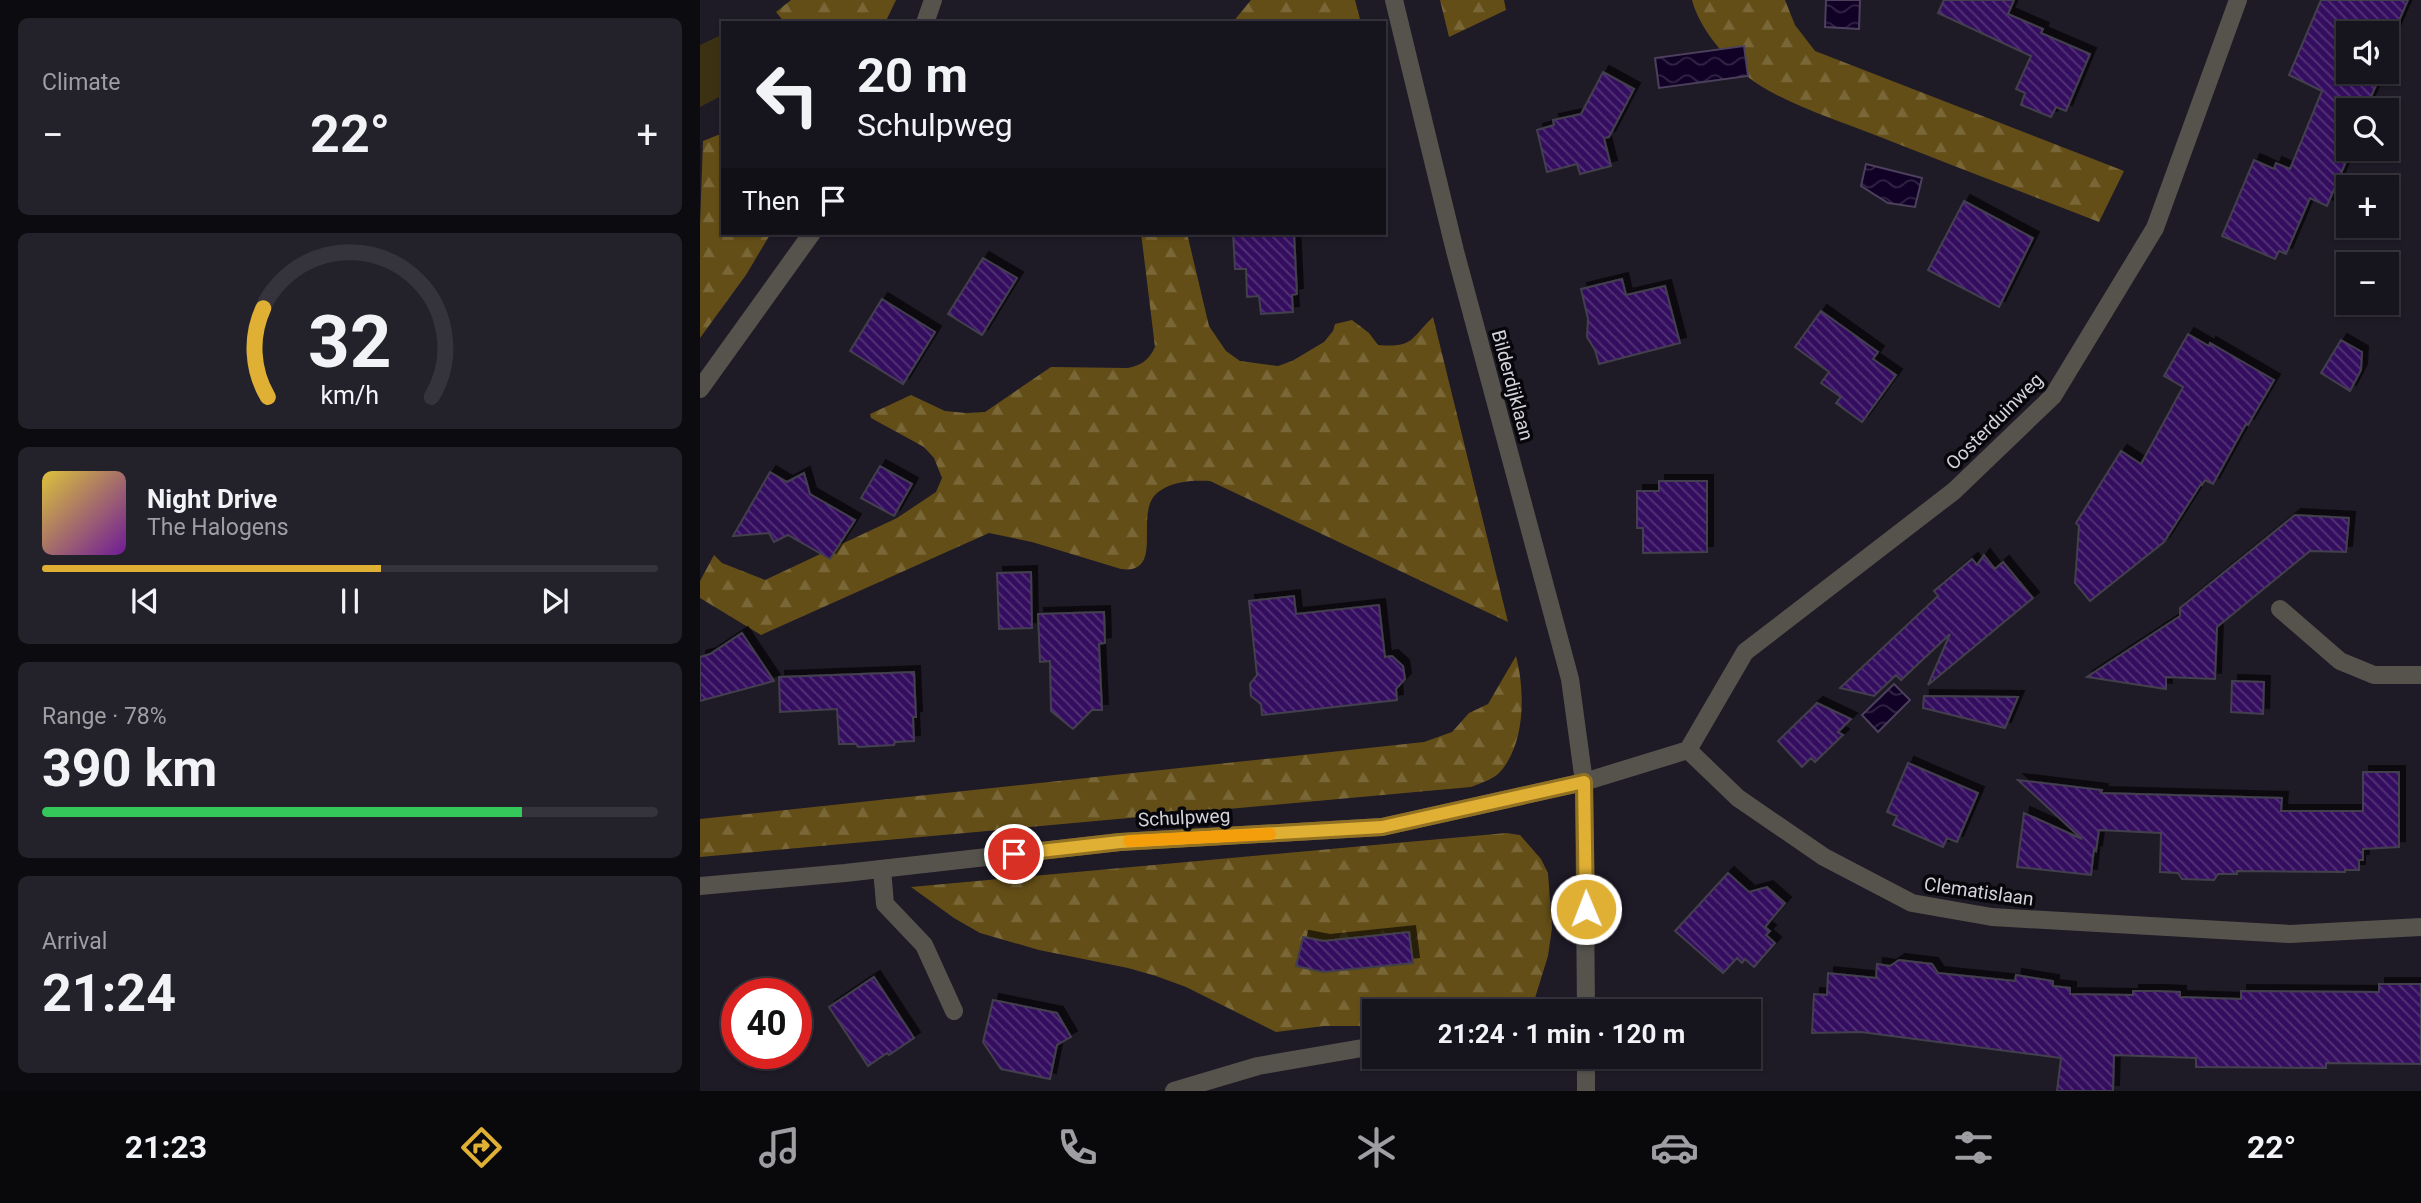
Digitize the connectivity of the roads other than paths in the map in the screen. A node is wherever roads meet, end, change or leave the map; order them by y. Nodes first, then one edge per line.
1 (933, 0) edge
2 (1394, 0) edge
3 (2238, 0) edge
4 (926, 21) edge
5 (811, 235) edge
6 (700, 389) edge
7 (2280, 609) dead end
8 (2421, 675) edge
9 (1688, 750) junction
10 (1584, 782) junction
11 (882, 869) junction
12 (700, 886) edge
13 (2421, 927) edge
14 (1586, 999) edge
15 (954, 1011) dead end
16 (1362, 1048) edge
17 (1586, 1069) edge
18 (1174, 1091) edge
19 (1586, 1091) edge

1 - 4 street
2 - 10 street, Bilderdijklaan
3 - 9 street, Oosterduinweg
5 - 6 street
7 - 8 street
9 - 10 street
9 - 13 street, Clematislaan
10 - 11 street, Schulpweg
10 - 14 street
11 - 12 street, Schulpweg
11 - 15 street
16 - 18 street
17 - 19 street

